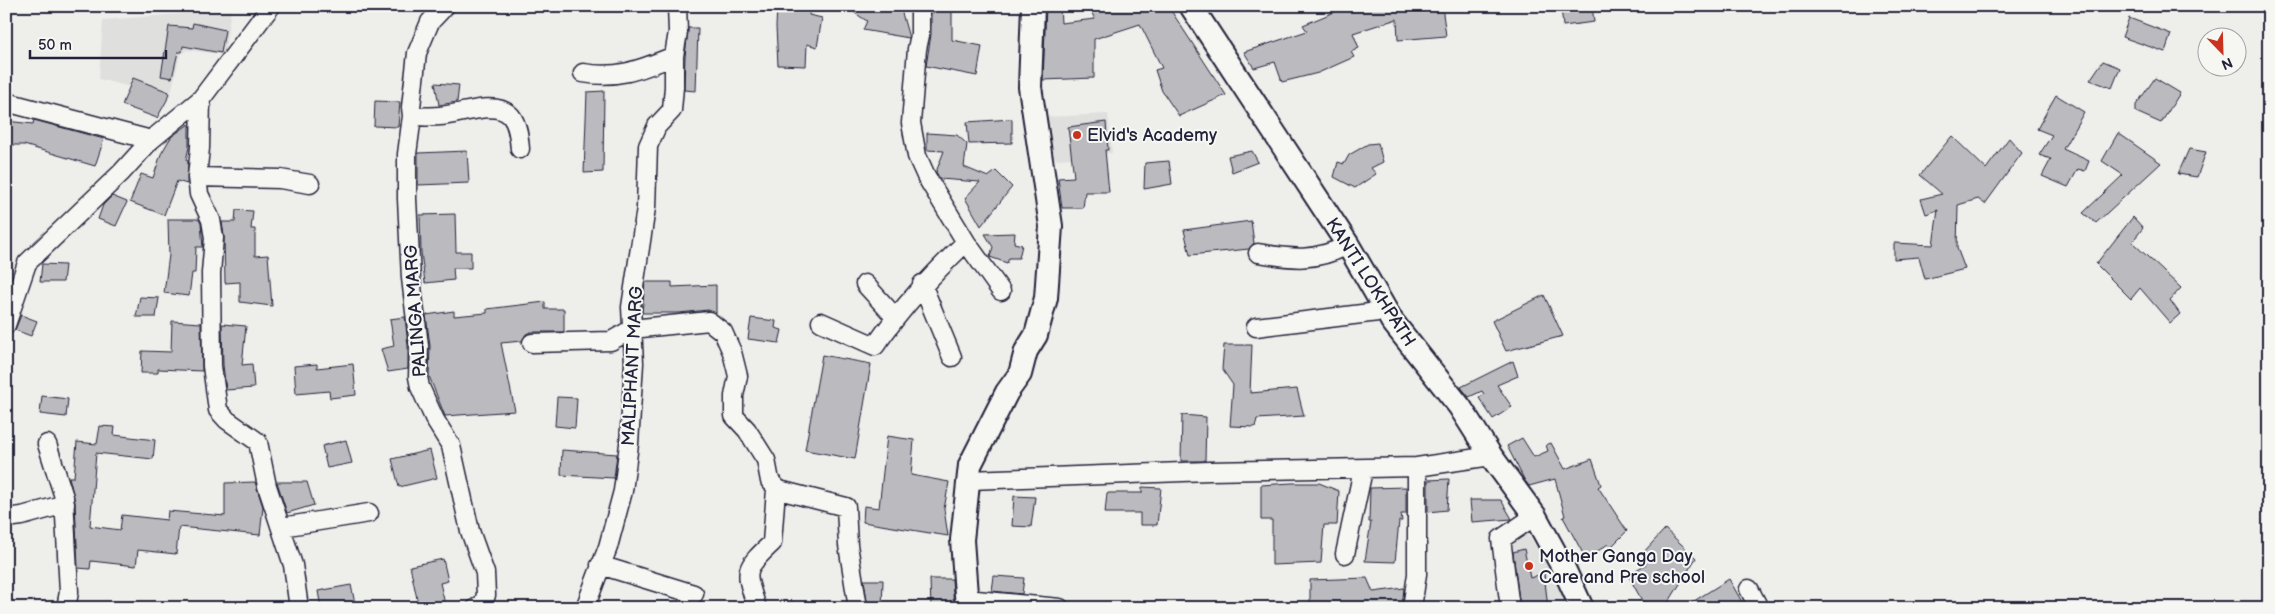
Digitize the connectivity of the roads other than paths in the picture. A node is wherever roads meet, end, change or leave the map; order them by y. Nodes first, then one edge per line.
1 (271, 6) edge
2 (445, 6) edge
3 (677, 6) edge
4 (920, 6) edge
5 (1033, 6) edge
6 (1191, 6) edge
7 (674, 56) junction
8 (583, 73) dead end
9 (201, 99) junction
10 (6, 102) edge
11 (412, 116) junction
12 (151, 140) junction
13 (520, 149) dead end
14 (196, 177) junction
15 (310, 184) dead end
16 (966, 242) junction
17 (1348, 245) junction
18 (1258, 253) dead end
19 (865, 284) dead end
20 (922, 284) junction
21 (1001, 291) dead end
22 (1386, 311) junction
23 (896, 317) junction
24 (821, 322) dead end
25 (6, 325) edge
26 (1256, 327) dead end
27 (632, 329) junction
28 (532, 344) dead end
29 (952, 358) dead end
30 (47, 444) dead end
31 (1491, 456) junction
32 (1417, 468) junction
33 (1363, 470) junction
34 (969, 480) junction
35 (776, 489) junction
36 (65, 504) junction
37 (369, 513) dead end
38 (1535, 516) junction
39 (6, 518) edge
40 (282, 527) junction
41 (1345, 554) dead end
42 (600, 565) junction
43 (1749, 589) dead end
44 (694, 594) dead end
45 (966, 603) edge
46 (66, 608) edge
47 (299, 608) edge
48 (476, 608) edge
49 (585, 608) edge
50 (757, 608) edge
51 (858, 608) edge
52 (1060, 608) edge
53 (1412, 608) edge
54 (1510, 608) edge
55 (1582, 608) edge
56 (1759, 608) edge

1 - 9 street
2 - 11 street, PALINGA MARG
3 - 7 street, MALIPHANT MARG
4 - 16 street
5 - 34 main road
6 - 17 main road, KANTI LOKHPATH
7 - 8 street
7 - 27 street, MALIPHANT MARG
9 - 12 street
9 - 14 street
10 - 12 street
11 - 13 street
11 - 48 street, PALINGA MARG
12 - 25 street
14 - 15 street
14 - 40 street
16 - 20 street
16 - 21 street
17 - 18 street
17 - 22 main road, KANTI LOKHPATH
19 - 23 street
20 - 23 street
20 - 29 street
22 - 26 street
22 - 31 main road, KANTI LOKHPATH
23 - 24 street
27 - 28 street
27 - 35 street
27 - 42 street, MALIPHANT MARG
30 - 36 street
31 - 32 street
31 - 38 main road, KANTI LOKHPATH
32 - 33 street
32 - 53 street
33 - 34 street
33 - 41 street
34 - 45 main road
35 - 50 street
35 - 51 street
36 - 39 street
36 - 46 street
37 - 40 street
38 - 54 street
38 - 55 main road, KANTI LOKHPATH
40 - 47 street
42 - 44 street
42 - 49 street, MALIPHANT MARG
43 - 56 street
45 - 52 street

